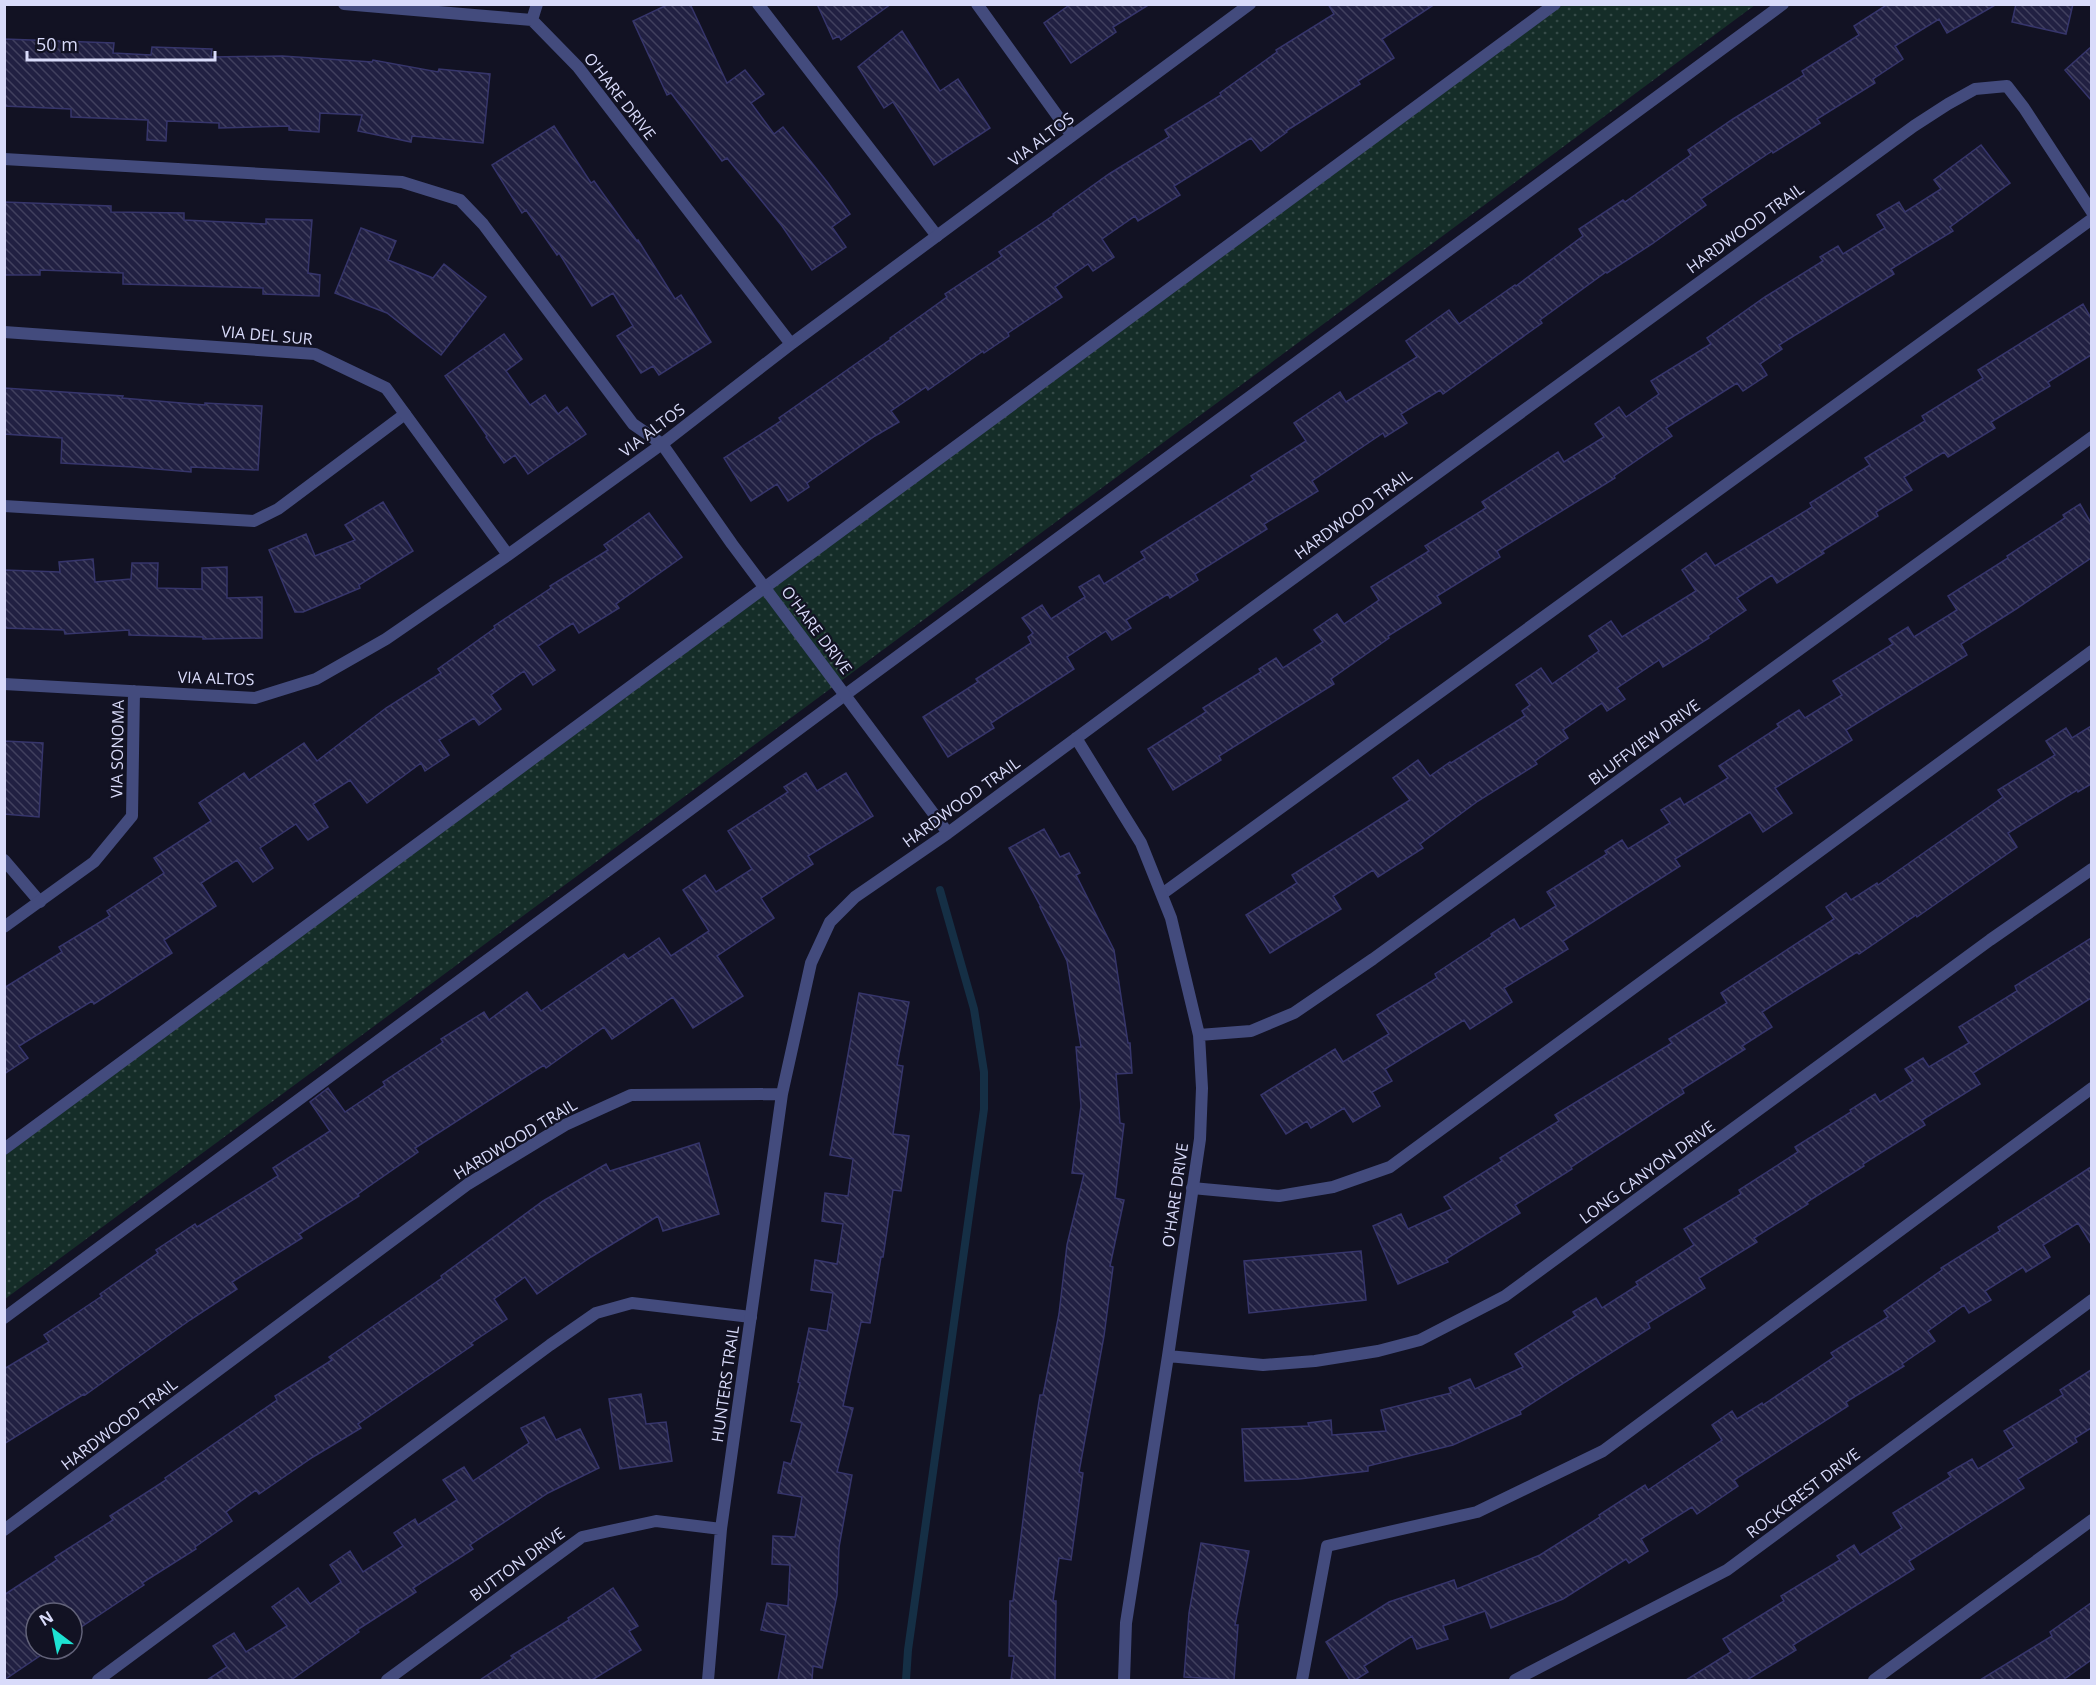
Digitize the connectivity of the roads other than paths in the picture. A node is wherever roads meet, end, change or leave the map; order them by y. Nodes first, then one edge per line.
1 (344, 4) edge
2 (537, 4) edge
3 (758, 4) edge
4 (976, 4) edge
5 (1250, 4) edge
6 (1555, 4) edge
7 (1783, 4) edge
8 (398, 7) edge
9 (532, 20) junction
10 (1072, 136) junction
11 (4, 159) edge
12 (2091, 212) edge
13 (2091, 219) edge
14 (937, 236) junction
15 (4, 332) edge
16 (791, 344) junction
17 (405, 414) junction
18 (2091, 437) edge
19 (662, 444) junction
20 (4, 506) edge
21 (508, 555) junction
22 (765, 588) junction
23 (2091, 651) edge
24 (4, 684) edge
25 (134, 691) junction
26 (845, 695) junction
27 (1076, 738) junction
28 (948, 833) junction
29 (4, 860) edge
30 (2091, 869) edge
31 (1162, 894) junction
32 (40, 902) junction
33 (4, 927) edge
34 (1199, 1035) junction
35 (2091, 1088) edge
36 (782, 1094) junction
37 (4, 1149) edge
38 (1192, 1188) junction
39 (2091, 1300) edge
40 (751, 1317) junction
41 (4, 1318) edge
42 (1168, 1356) junction
43 (2091, 1520) edge
44 (721, 1529) junction
45 (4, 1530) edge
46 (98, 1680) edge
47 (387, 1680) edge
48 (708, 1680) edge
49 (1124, 1680) edge
50 (1302, 1680) edge
51 (1515, 1680) edge
52 (1874, 1680) edge

1 - 8 street
2 - 9 street
3 - 14 street
4 - 10 street
5 - 10 street, VIA ALTOS
6 - 22 street
7 - 26 street
8 - 9 street
9 - 16 street, O'HARE DRIVE
10 - 14 street, VIA ALTOS
11 - 19 street, O'HARE DRIVE
12 - 27 street, HARDWOOD TRAIL
13 - 31 street
14 - 16 street, VIA ALTOS
15 - 17 street, VIA DEL SUR
16 - 19 street, VIA ALTOS
17 - 20 street
17 - 21 street, VIA DEL SUR
18 - 34 street, BLUFFVIEW DRIVE
19 - 21 street, VIA ALTOS
19 - 22 street, O'HARE DRIVE
21 - 25 street, VIA ALTOS
22 - 26 street, O'HARE DRIVE
22 - 37 street
23 - 38 street
24 - 25 street, VIA ALTOS
25 - 32 street, VIA SONOMA
26 - 28 street, O'HARE DRIVE
26 - 41 street
27 - 28 street, HARDWOOD TRAIL
27 - 31 street, O'HARE DRIVE
28 - 36 street, HARDWOOD TRAIL
29 - 32 street
30 - 42 street, LONG CANYON DRIVE
31 - 34 street, O'HARE DRIVE
32 - 33 street, VIA SONOMA
34 - 38 street, O'HARE DRIVE
35 - 50 street
36 - 40 street, HUNTERS TRAIL
36 - 45 street, HARDWOOD TRAIL
38 - 42 street, O'HARE DRIVE
39 - 51 street, ROCKCREST DRIVE
40 - 44 street, HUNTERS TRAIL
40 - 46 street
42 - 49 street, O'HARE DRIVE
43 - 52 street
44 - 47 street, BUTTON DRIVE
44 - 48 street, HUNTERS TRAIL

